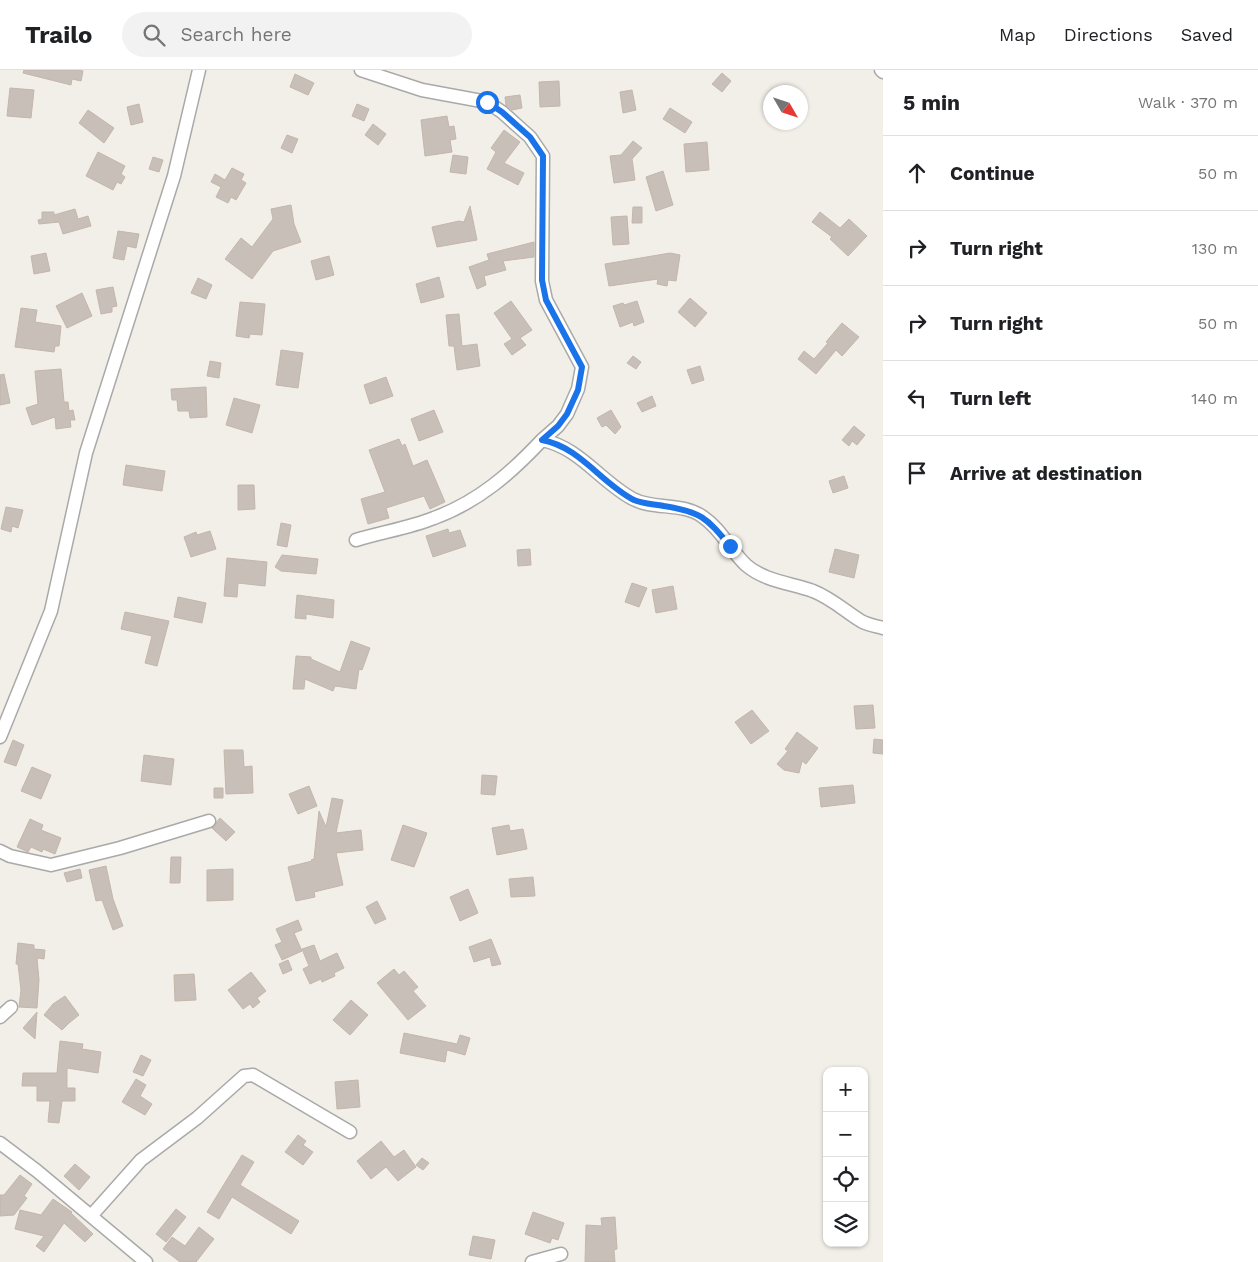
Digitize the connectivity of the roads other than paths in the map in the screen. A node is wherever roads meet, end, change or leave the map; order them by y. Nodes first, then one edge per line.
1 (200, 70) edge
2 (361, 70) edge
3 (542, 440) junction
4 (356, 540) dead end
5 (883, 628) edge
6 (0, 737) edge
7 (209, 821) dead end
8 (0, 851) edge
9 (11, 1007) dead end
10 (0, 1017) edge
11 (350, 1132) dead end
12 (0, 1143) edge
13 (91, 1216) junction
14 (561, 1254) dead end
15 (146, 1262) edge
16 (532, 1262) edge

1 - 6 street
2 - 3 street
3 - 4 street
3 - 5 street
7 - 8 street
9 - 10 street
11 - 13 street
12 - 13 street
13 - 15 street
14 - 16 street

